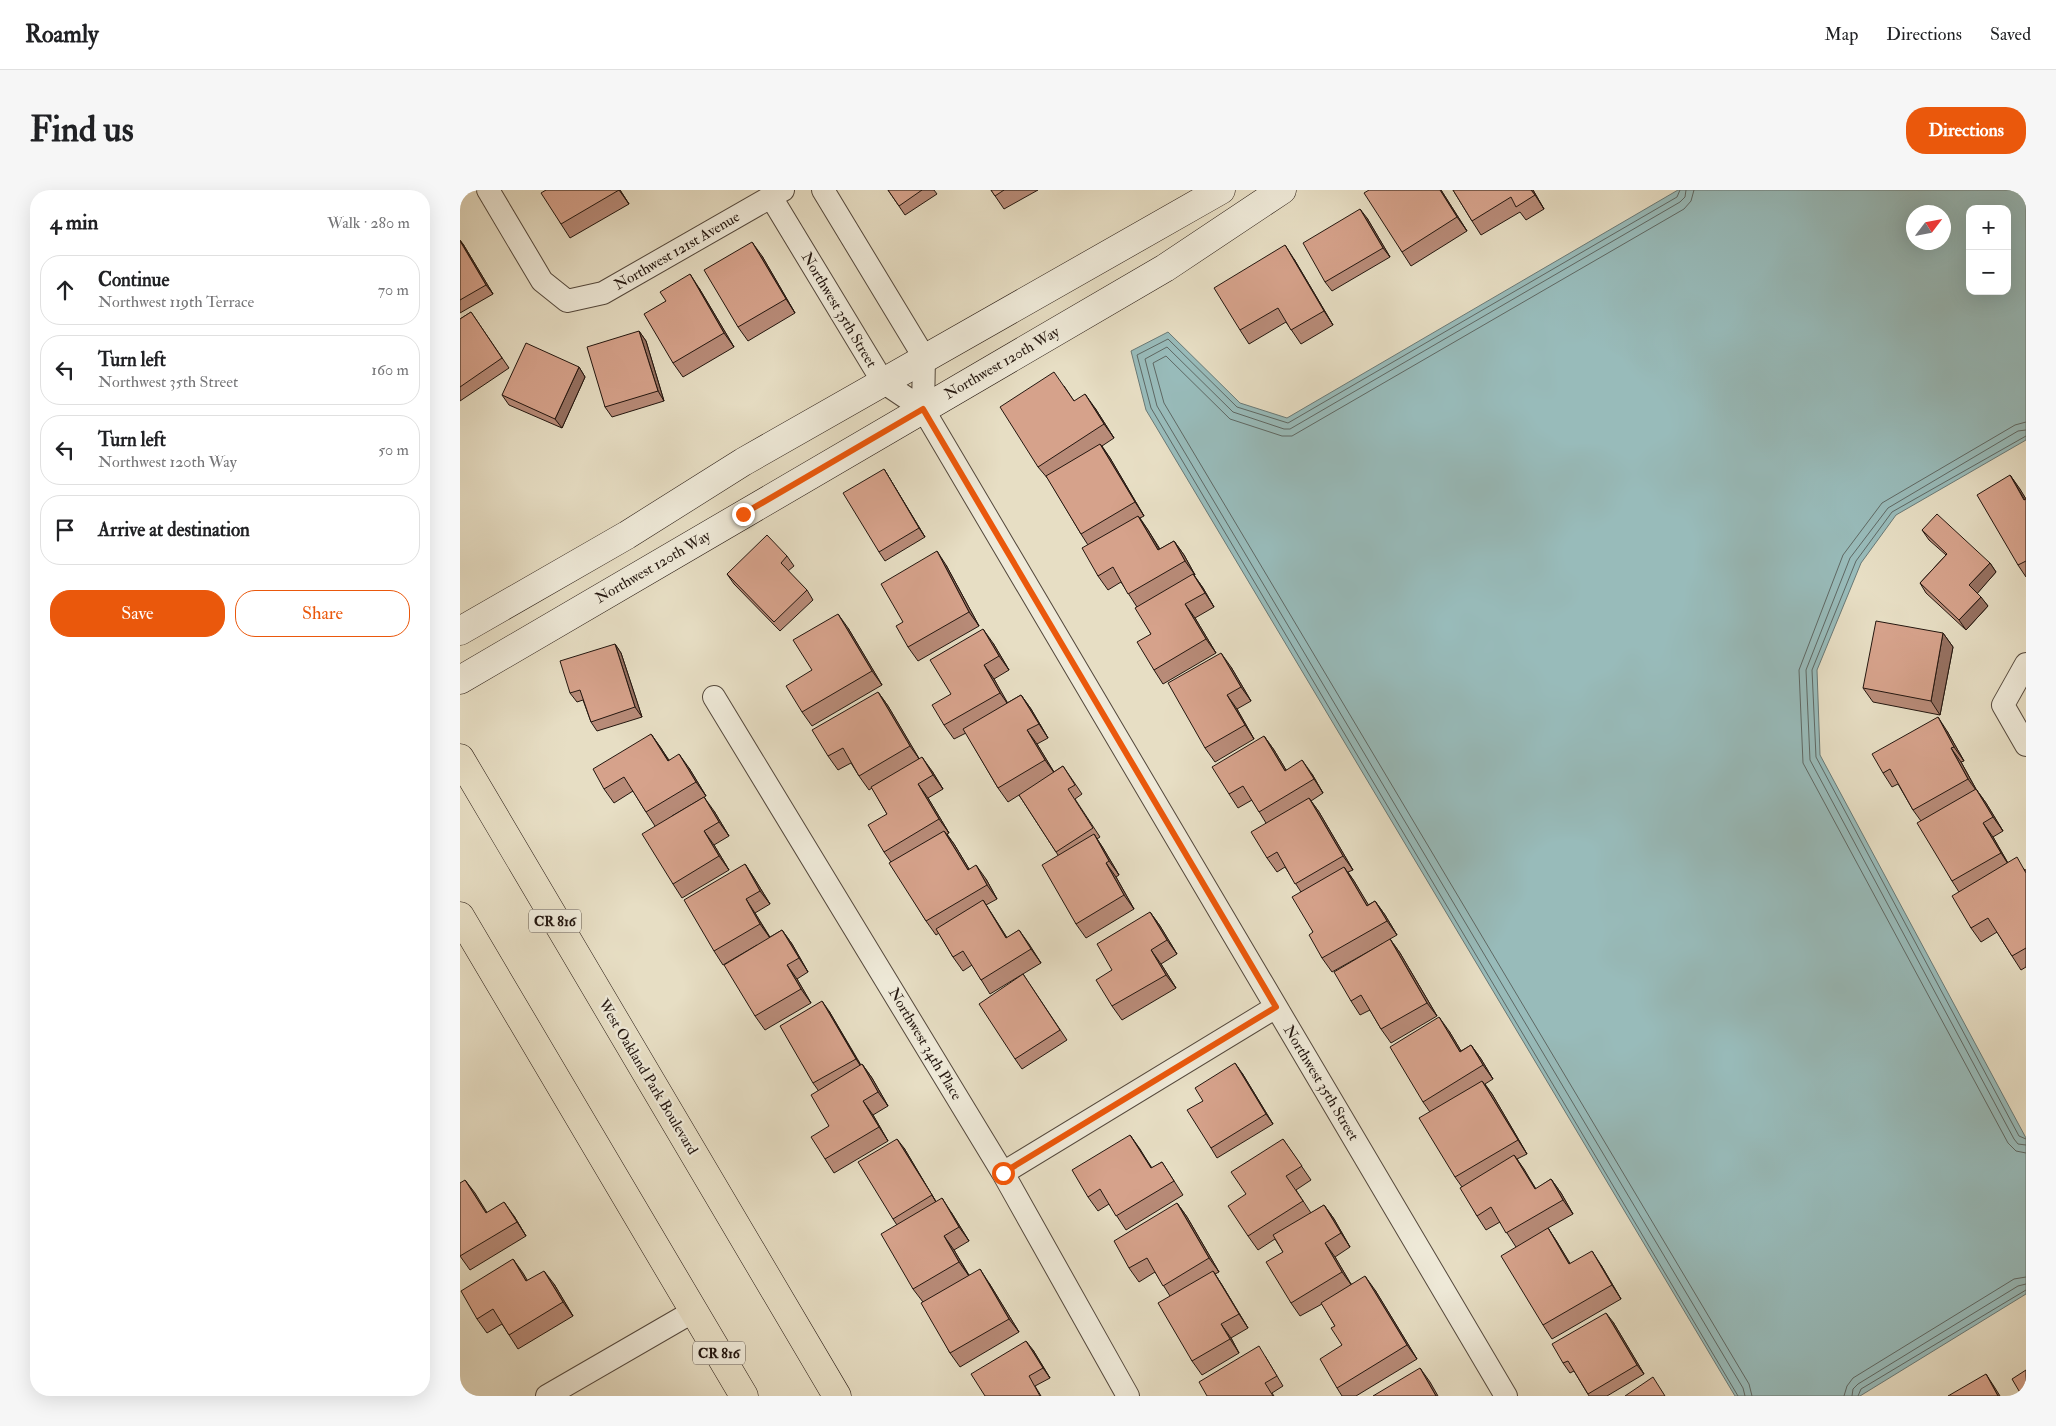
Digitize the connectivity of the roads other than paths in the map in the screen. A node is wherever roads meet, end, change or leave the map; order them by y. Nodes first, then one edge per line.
1 (488, 190) edge
2 (823, 190) edge
3 (1221, 190) edge
4 (1282, 190) edge
5 (777, 194) edge
6 (924, 357) junction
7 (883, 382) junction
8 (923, 409) junction
9 (460, 631) edge
10 (2026, 664) edge
11 (460, 680) edge
12 (714, 697) dead end
13 (2026, 745) edge
14 (460, 758) edge
15 (460, 916) edge
16 (1276, 1007) junction
17 (1003, 1173) junction
18 (694, 1311) junction
19 (547, 1396) edge
20 (744, 1396) edge
21 (837, 1396) edge
22 (1128, 1396) edge
23 (1506, 1396) edge

1 - 5 street, Northwest 121st Avenue
2 - 6 street
3 - 6 street
4 - 8 street, Northwest 120th Way
5 - 7 street, Northwest 35th Street
6 - 7 street
6 - 8 street
7 - 8 street, Northwest 35th Street
7 - 9 street
8 - 11 street, Northwest 120th Way
8 - 16 street, Northwest 35th Street
10 - 13 street
12 - 17 street, Northwest 34th Place
14 - 21 main road, West Oakland Park Boulevard / CR 816
15 - 18 main road, CR 816
16 - 17 street
16 - 23 street, Northwest 35th Street
17 - 22 street, Northwest 34th Place
18 - 19 street
18 - 20 main road, CR 816

